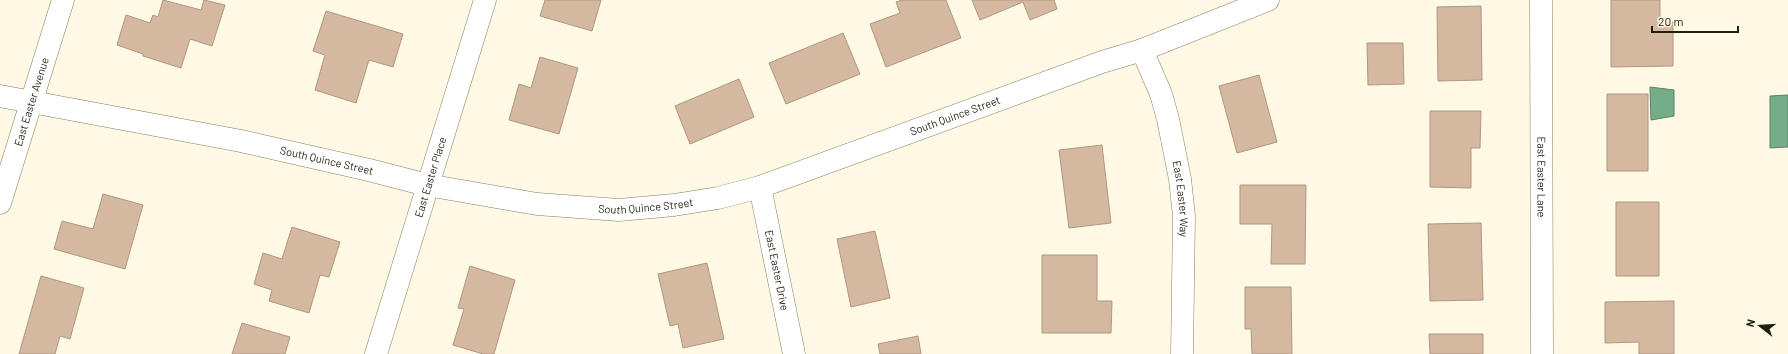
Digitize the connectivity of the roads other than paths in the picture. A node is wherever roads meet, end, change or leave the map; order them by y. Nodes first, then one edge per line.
1 (63, 0) edge
2 (485, 0) edge
3 (1268, 0) edge
4 (1540, 0) edge
5 (1142, 50) junction
6 (0, 96) edge
7 (31, 102) junction
8 (427, 185) junction
9 (760, 187) junction
10 (0, 203) edge
11 (376, 354) edge
12 (794, 354) edge
13 (1182, 354) edge
14 (1542, 354) edge

1 - 7 street, East Easter Avenue
2 - 8 street, East Easter Place
3 - 5 street, South Quince Street
4 - 14 street, East Easter Lane
5 - 9 street, South Quince Street
5 - 13 street, East Easter Way
6 - 7 street, South Quince Street
7 - 8 street, South Quince Street
7 - 10 street, East Easter Avenue
8 - 9 street, South Quince Street
8 - 11 street, East Easter Place
9 - 12 street, East Easter Drive

